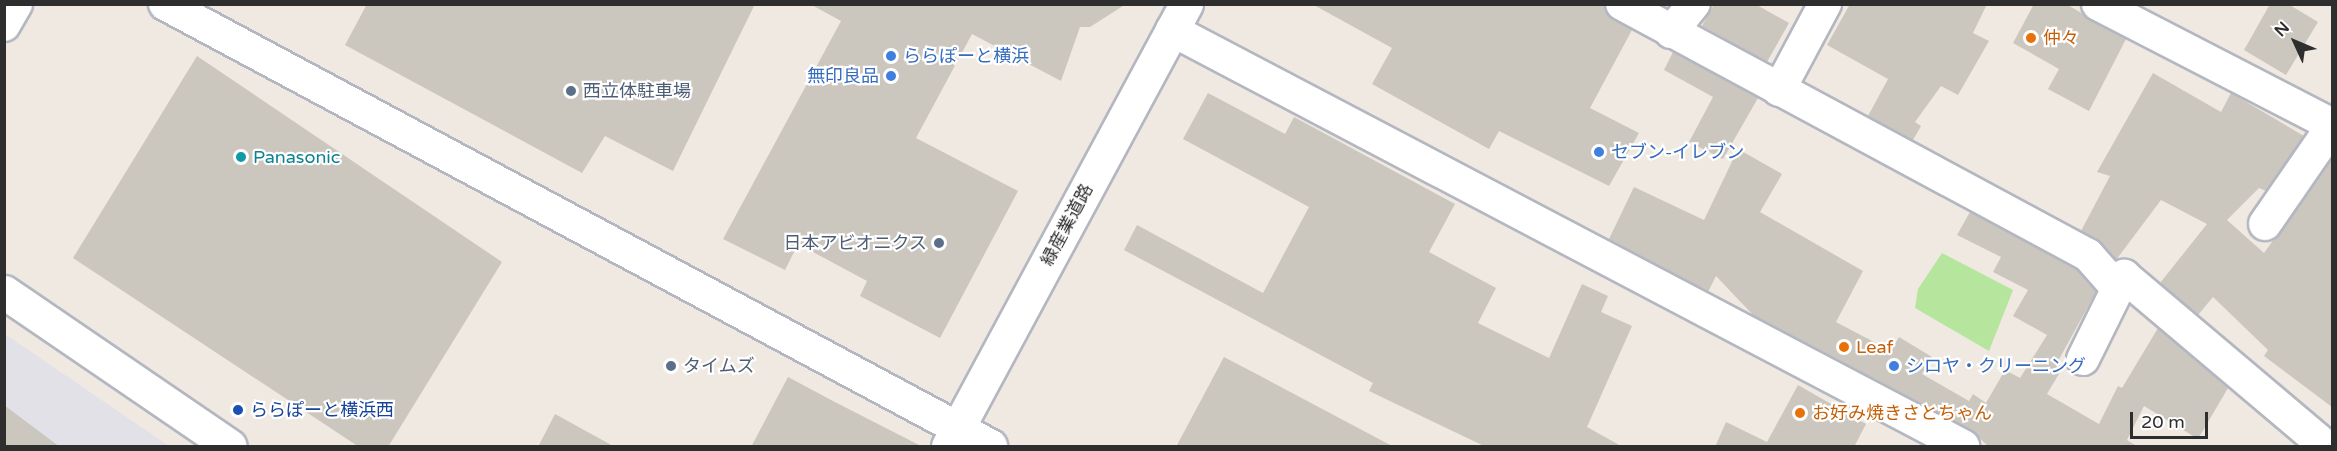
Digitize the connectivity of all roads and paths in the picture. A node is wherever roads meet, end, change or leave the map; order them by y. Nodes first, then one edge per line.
1 (16, 4) edge
2 (165, 4) edge
3 (1622, 4) edge
4 (1694, 4) edge
5 (1825, 4) edge
6 (2098, 4) edge
7 (1179, 17) edge
8 (4, 25) edge
9 (1671, 32) junction
10 (1779, 90) junction
11 (2332, 126) edge
12 (2265, 224) dead end
13 (2118, 290) junction
14 (4, 292) edge
15 (2083, 359) dead end
16 (953, 437) edge
17 (230, 447) edge
18 (991, 447) edge
19 (1963, 447) edge
20 (2325, 447) edge

1 - 8 street
2 - 16 street
3 - 9 street
4 - 9 street
5 - 10 street
6 - 11 street
7 - 16 street, 緑産業道路
7 - 19 street
9 - 10 street
10 - 13 street
11 - 12 street
13 - 15 street
13 - 20 street
14 - 17 street
16 - 18 street

